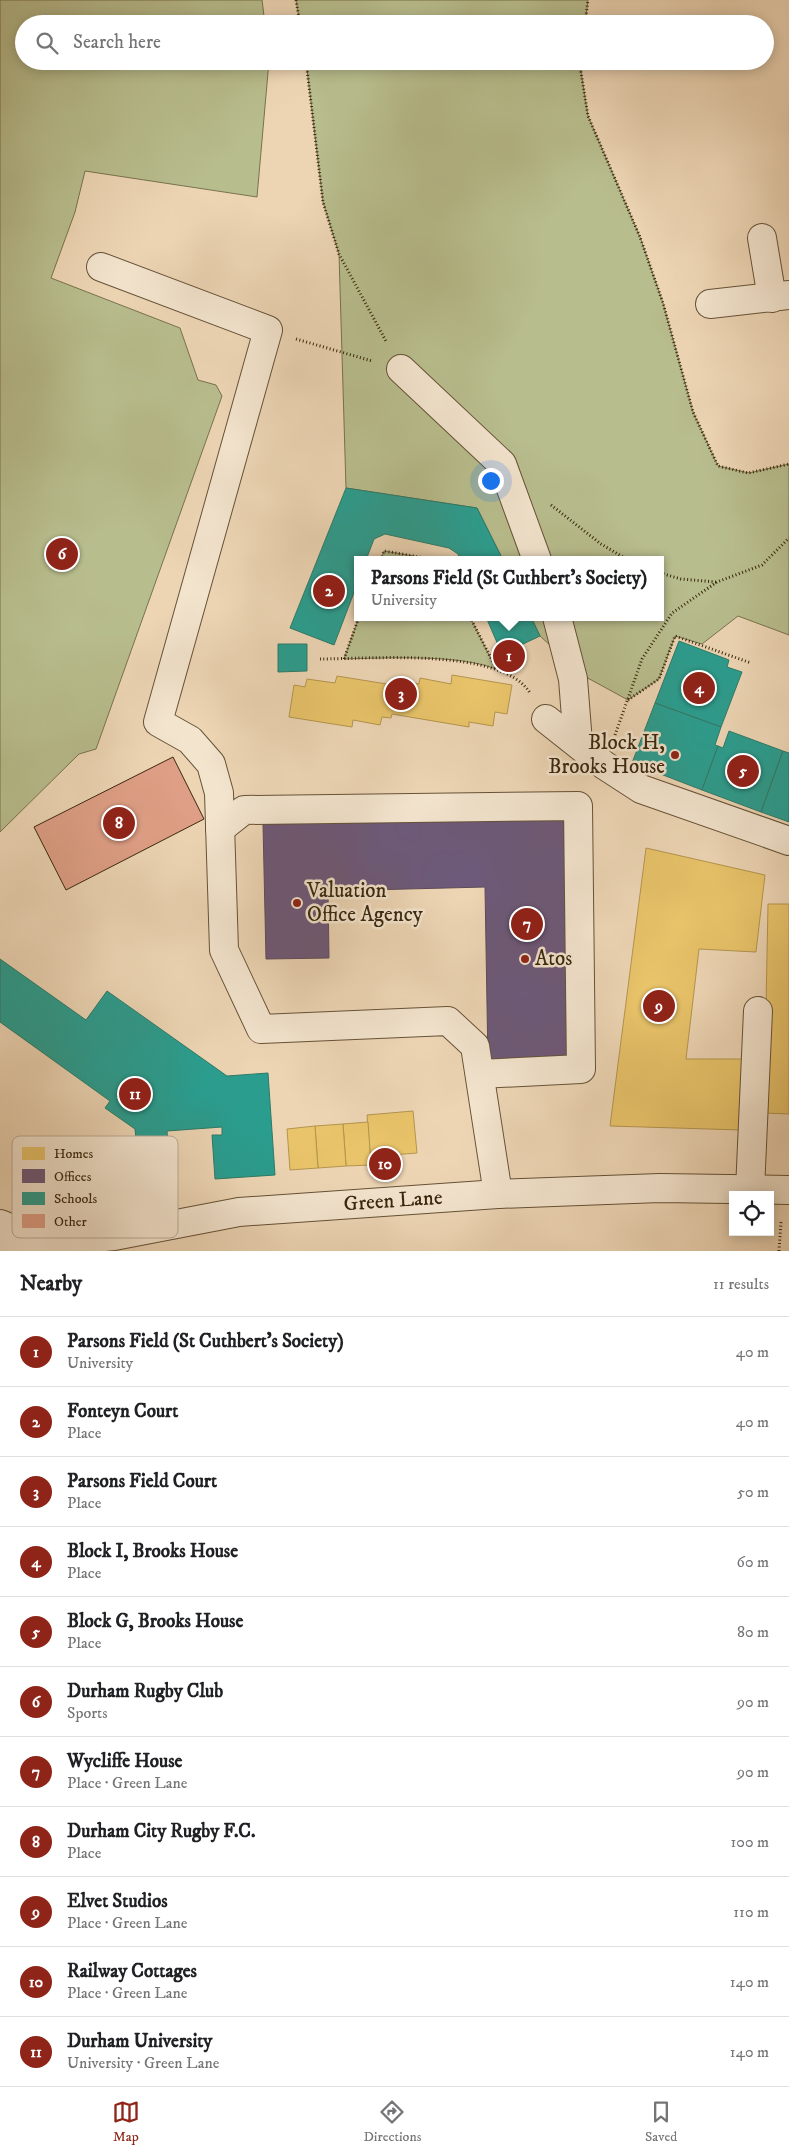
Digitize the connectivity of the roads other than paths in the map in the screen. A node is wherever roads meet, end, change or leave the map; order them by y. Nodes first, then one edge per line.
1 (762, 238) dead end
2 (101, 266) dead end
3 (780, 296) edge
4 (710, 304) dead end
5 (401, 369) road end
6 (536, 556) edge
7 (558, 621) edge
8 (546, 719) road end
9 (578, 743) junction
10 (220, 829) junction
11 (789, 841) edge
12 (758, 1011) dead end
13 (480, 1074) junction
14 (750, 1190) junction
15 (789, 1190) edge
16 (498, 1194) junction
17 (0, 1224) edge
18 (178, 1226) edge
19 (12, 1229) edge
20 (34, 1238) edge
21 (125, 1238) edge
22 (48, 1244) junction
23 (94, 1245) edge
24 (0, 1248) edge

1 - 3 street
2 - 10 street
3 - 4 street
5 - 6 street
7 - 9 street
8 - 9 street
9 - 11 street
10 - 13 street
10 - 13 street
12 - 14 street
13 - 16 street
14 - 15 street, Green Lane
14 - 16 street, Green Lane
16 - 18 street, Green Lane
17 - 19 street
20 - 22 street
21 - 23 street, Green Lane
22 - 23 street, Green Lane
22 - 24 street, Green Lane

